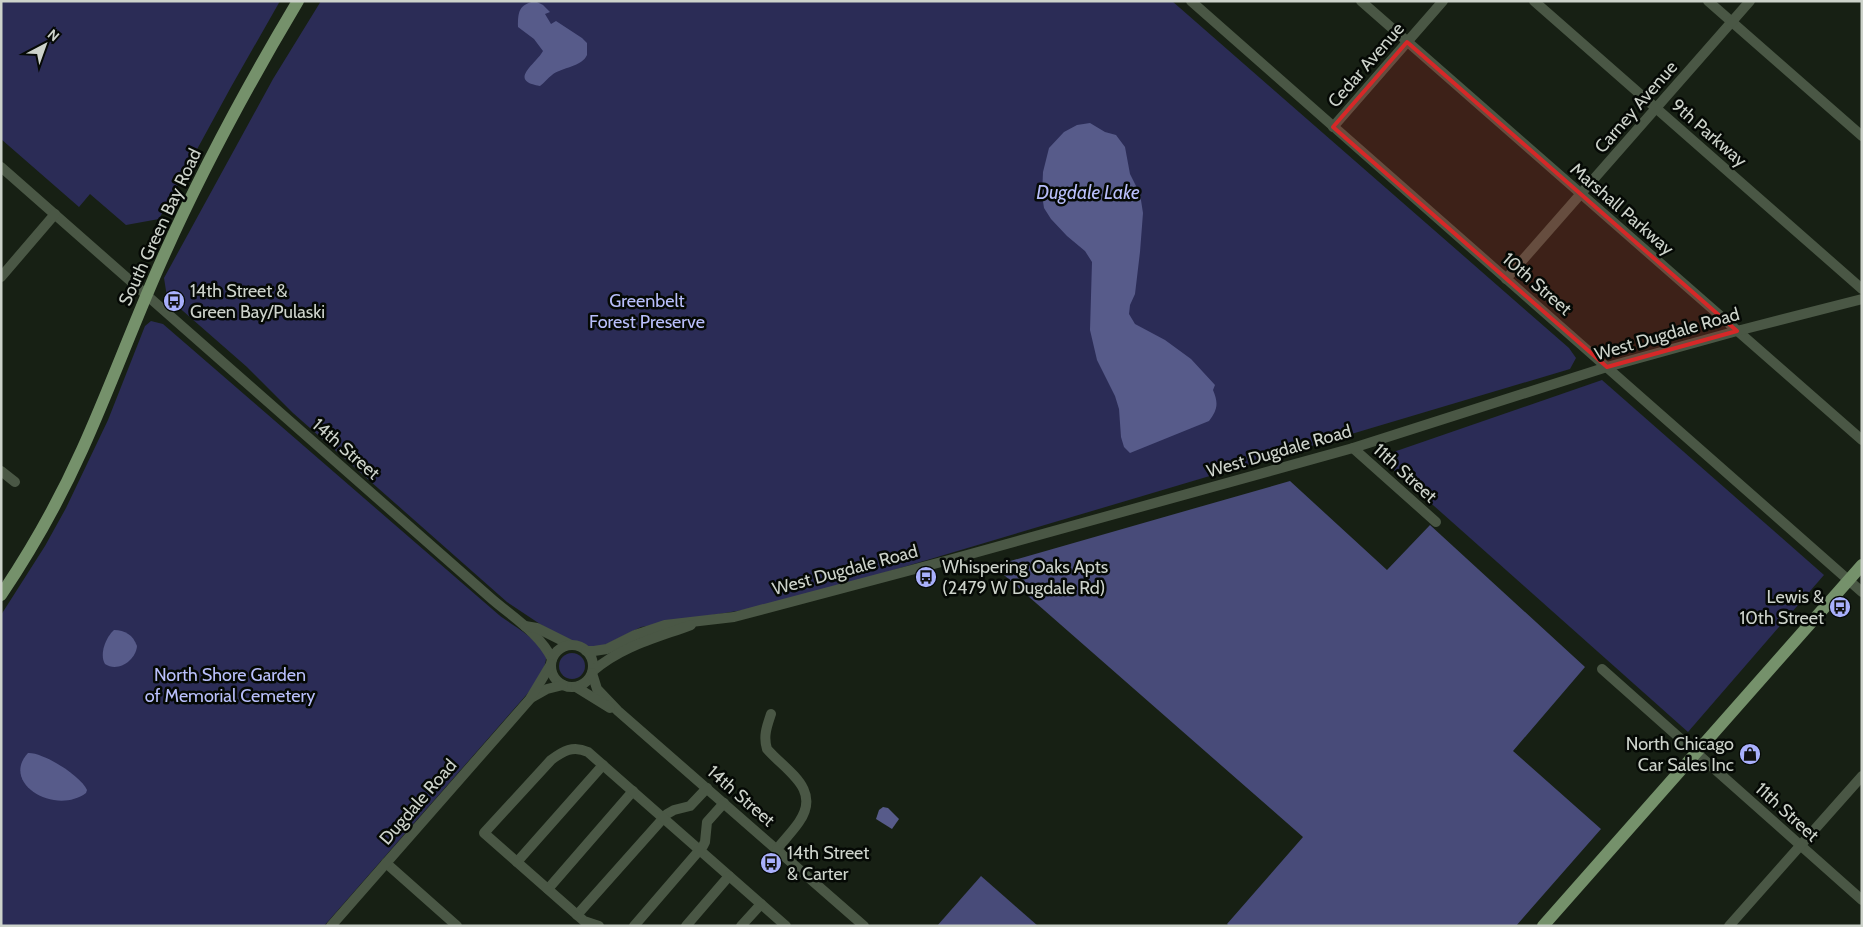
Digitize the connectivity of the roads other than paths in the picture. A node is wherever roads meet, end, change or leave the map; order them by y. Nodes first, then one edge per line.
1 (298, 1) edge
2 (1191, 1) edge
3 (1361, 1) edge
4 (1443, 1) edge
5 (1534, 1) edge
6 (1708, 1) edge
7 (1750, 1) edge
8 (1732, 22) junction
9 (1408, 42) junction
10 (1656, 108) junction
11 (1333, 127) junction
12 (1862, 136) edge
13 (1, 167) edge
14 (1581, 194) junction
15 (55, 214) junction
16 (1, 277) edge
17 (1506, 279) junction
18 (1862, 289) edge
19 (146, 295) junction
20 (1862, 299) edge
21 (1737, 331) junction
22 (1607, 367) junction
23 (1862, 440) edge
24 (1353, 448) junction
25 (1, 471) edge
26 (15, 482) dead end
27 (1436, 522) dead end
28 (1862, 565) edge
29 (1848, 580) junction
30 (1862, 592) edge
31 (1, 595) edge
32 (701, 621) junction
33 (525, 626) junction
34 (571, 645) junction
35 (586, 651) junction
36 (552, 661) junction
37 (1602, 669) dead end
38 (593, 672) junction
39 (563, 685) junction
40 (576, 687) junction
41 (530, 699) junction
42 (618, 711) junction
43 (771, 714) dead end
44 (1696, 753) junction
45 (603, 764) junction
46 (1862, 776) edge
47 (707, 788) junction
48 (633, 792) junction
49 (724, 803) junction
50 (663, 818) junction
51 (1800, 846) junction
52 (700, 850) junction
53 (777, 850) junction
54 (517, 862) junction
55 (386, 863) junction
56 (729, 876) junction
57 (548, 889) junction
58 (1862, 900) edge
59 (761, 904) junction
60 (577, 915) junction
61 (331, 926) edge
62 (457, 926) edge
63 (599, 926) edge
64 (634, 926) edge
65 (686, 926) edge
66 (741, 926) edge
67 (786, 926) edge
68 (864, 926) edge
69 (1543, 926) edge
70 (1729, 926) edge

1 - 19 main road, South Green Bay Road
2 - 11 street, 10th Street
3 - 9 street, Marshall Parkway
4 - 9 street, Cedar Avenue
5 - 10 street, 9th Parkway
6 - 8 street
7 - 8 street, Carney Avenue
8 - 10 street, Carney Avenue
8 - 12 street
9 - 11 street, Cedar Avenue
9 - 14 street, Marshall Parkway
10 - 14 street, Carney Avenue
10 - 18 street, 9th Parkway
11 - 17 street, 10th Street
13 - 15 street, 14th Street
14 - 17 street, Carney Avenue
14 - 21 street, Marshall Parkway
15 - 16 street
15 - 19 street, 14th Street
17 - 22 street, 10th Street
19 - 31 main road, South Green Bay Road
19 - 33 street, 14th Street
20 - 21 street, West Dugdale Road
21 - 22 street, West Dugdale Road
21 - 23 street, Marshall Parkway
22 - 24 street, West Dugdale Road
22 - 29 street, 10th Street
24 - 27 street, 11th Street
24 - 32 street, West Dugdale Road
25 - 26 street
28 - 29 main road
29 - 30 street, 10th Street
29 - 44 main road
32 - 35 street
32 - 38 street
33 - 34 street, 14th Street
33 - 36 street, 14th Street
34 - 35 street
34 - 36 street
35 - 38 street
36 - 39 street
36 - 41 street
37 - 44 street, 11th Street
38 - 40 street
38 - 42 street, 14th Street
39 - 40 street
39 - 41 street
40 - 42 street, 14th Street
41 - 55 street, Dugdale Road
42 - 47 street, 14th Street
43 - 53 street
44 - 51 street, 11th Street
44 - 69 main road
45 - 48 street
45 - 54 street
45 - 54 street
46 - 51 street
47 - 49 street, 14th Street
47 - 50 street
48 - 50 street
48 - 57 street
49 - 52 street
49 - 53 street, 14th Street
50 - 52 street
50 - 60 street
51 - 58 street, 11th Street
51 - 70 street
52 - 56 street
52 - 64 street
53 - 68 street, 14th Street
54 - 57 street
55 - 61 street, Dugdale Road
55 - 62 street
56 - 59 street
56 - 65 street
57 - 60 street
59 - 66 street
59 - 67 street
60 - 63 street

